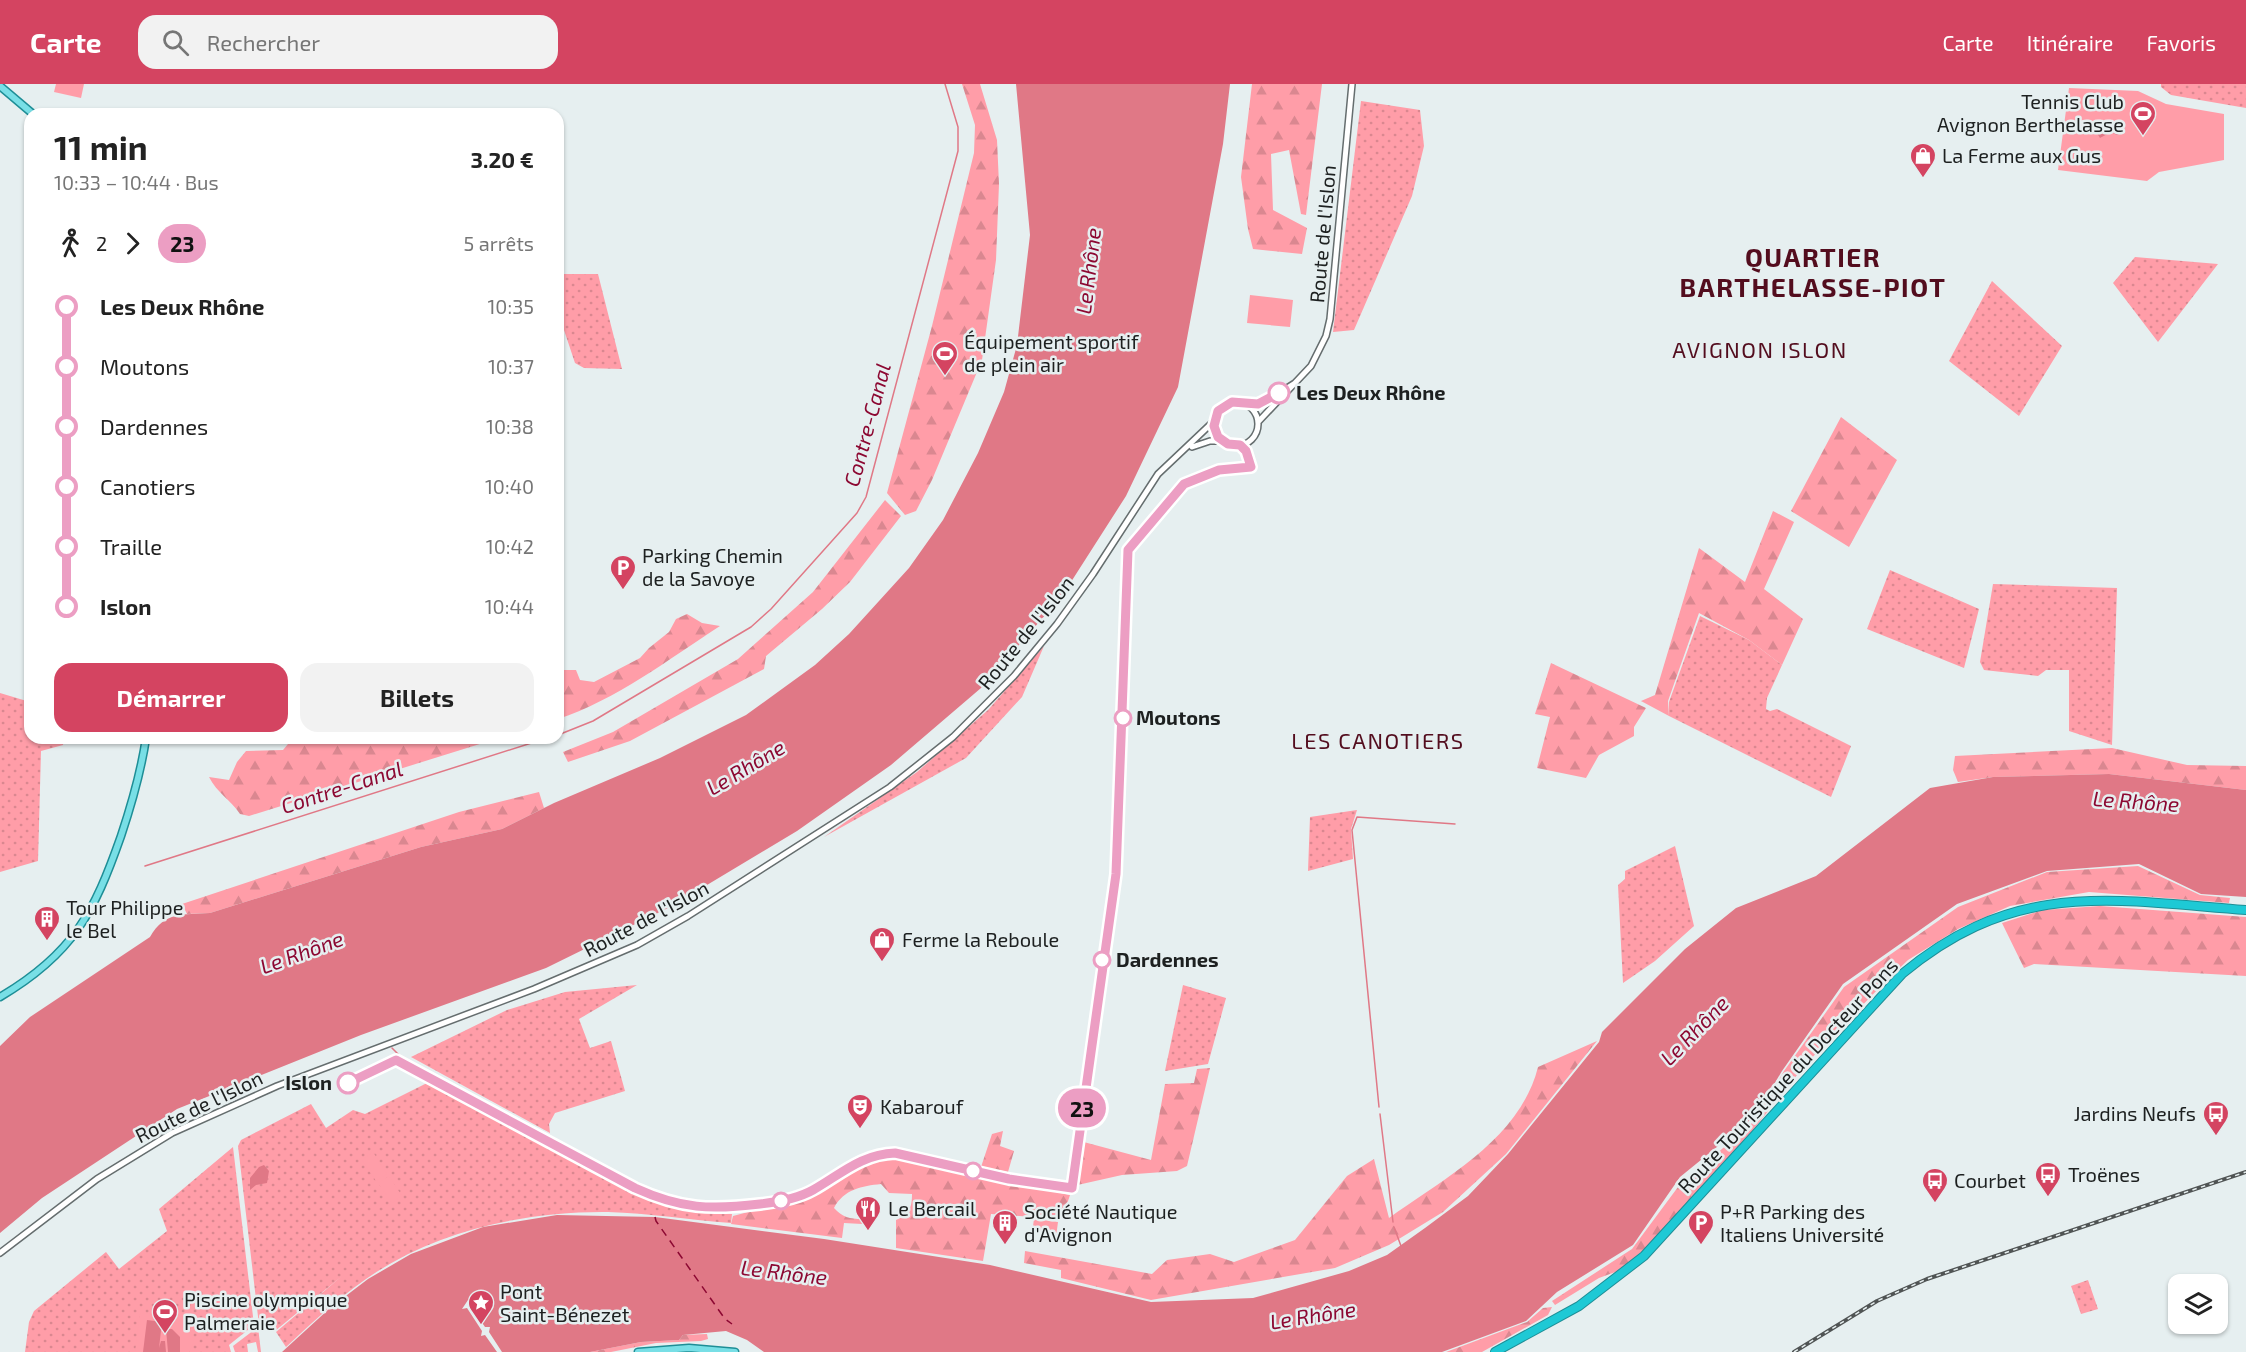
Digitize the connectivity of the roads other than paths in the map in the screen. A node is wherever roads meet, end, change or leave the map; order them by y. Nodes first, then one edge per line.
1 (1352, 84) edge
2 (0, 86) edge
3 (26, 108) edge
4 (1301, 378) junction
5 (1246, 404) junction
6 (1214, 421) junction
7 (1258, 422) junction
8 (1222, 441) junction
9 (1187, 449) junction
10 (145, 744) edge
11 (2246, 910) edge
12 (0, 997) edge
13 (0, 1254) edge
14 (638, 1352) edge
15 (735, 1352) edge
16 (1495, 1352) edge

1 - 4 street, Route de l'Islon
2 - 3 main road
4 - 5 street, Route de l'Islon
4 - 7 street, Route de l'Islon
5 - 6 street
5 - 7 street
6 - 8 street
6 - 9 street, Route de l'Islon
7 - 8 street
8 - 9 street, Route de l'Islon
9 - 13 street, Route de l'Islon
10 - 12 main road
11 - 16 highway, Route Touristique du Docteur Pons
14 - 15 main road

